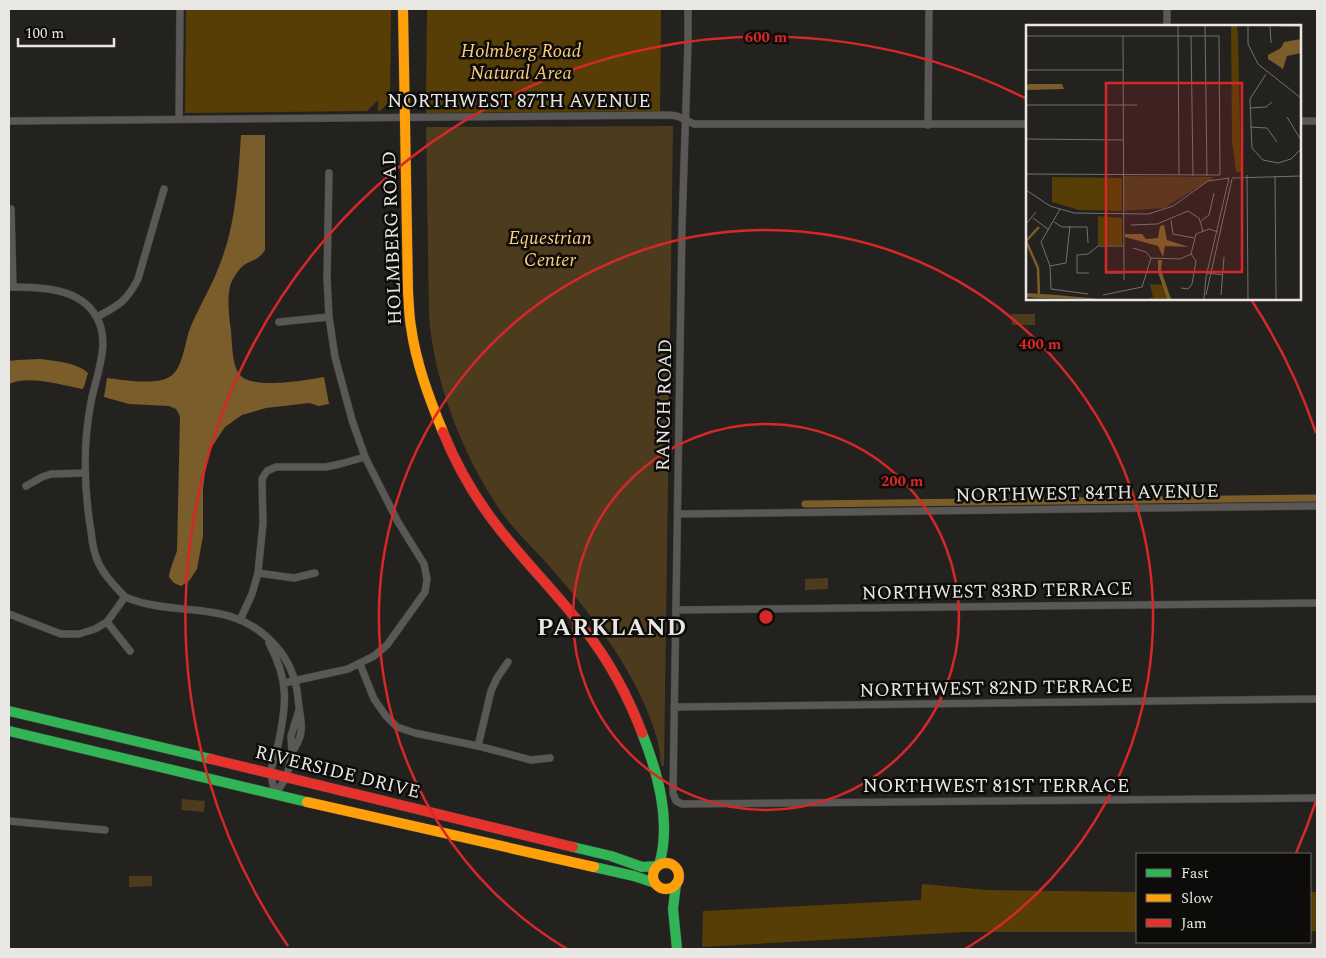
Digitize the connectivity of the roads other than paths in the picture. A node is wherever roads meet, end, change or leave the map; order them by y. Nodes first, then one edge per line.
1 (180, 9) edge
2 (403, 9) edge
3 (688, 9) edge
4 (929, 9) edge
5 (1167, 9) edge
6 (1167, 25) edge
7 (405, 117) junction
8 (179, 120) junction
9 (9, 121) edge
10 (685, 121) junction
11 (1301, 121) edge
12 (1317, 121) edge
13 (1026, 124) edge
14 (928, 125) junction
15 (329, 173) dead end
16 (164, 189) dead end
17 (11, 208) dead end
18 (11, 287) edge
19 (97, 317) junction
20 (329, 317) junction
21 (279, 322) dead end
22 (365, 457) junction
23 (85, 473) junction
24 (26, 486) dead end
25 (1317, 506) edge
26 (678, 514) junction
27 (258, 573) junction
28 (315, 573) dead end
29 (124, 596) junction
30 (1317, 603) edge
31 (676, 610) junction
32 (9, 614) edge
33 (240, 620) junction
34 (107, 622) junction
35 (264, 633) junction
36 (130, 651) dead end
37 (508, 662) dead end
38 (360, 664) junction
39 (296, 681) junction
40 (284, 683) junction
41 (1317, 700) edge
42 (674, 707) junction
43 (299, 710) junction
44 (9, 711) edge
45 (282, 720) junction
46 (295, 723) junction
47 (9, 731) edge
48 (478, 746) junction
49 (292, 752) junction
50 (550, 758) dead end
51 (271, 773) junction
52 (287, 776) junction
53 (275, 794) junction
54 (1317, 798) edge
55 (676, 801) joint
56 (9, 821) edge
57 (105, 830) dead end
58 (664, 845) junction
59 (611, 856) junction
60 (659, 866) junction
61 (675, 867) junction
62 (676, 884) junction
63 (658, 886) junction
64 (672, 913) junction
65 (677, 949) edge

1 - 8 street
2 - 7 street, HOLMBERG ROAD
3 - 10 street, RANCH ROAD
4 - 14 street
5 - 6 street
7 - 8 street, NORTHWEST 87TH AVENUE
7 - 10 street, NORTHWEST 87TH AVENUE
7 - 58 street, HOLMBERG ROAD
8 - 9 street, NORTHWEST 87TH AVENUE
10 - 14 street, NORTHWEST 87TH AVENUE
10 - 26 street, RANCH ROAD
11 - 12 street
13 - 14 street, NORTHWEST 87TH AVENUE
15 - 20 street
16 - 19 street
17 - 18 street
18 - 19 street
19 - 23 street
20 - 21 street
20 - 22 street
22 - 27 street
22 - 38 street
23 - 24 street
23 - 29 street
25 - 26 street, NORTHWEST 84TH AVENUE
26 - 31 street, RANCH ROAD
27 - 28 street
27 - 33 street
29 - 33 street
29 - 34 street
30 - 31 street, NORTHWEST 83RD TERRACE
31 - 42 street, RANCH ROAD
32 - 34 street
33 - 35 street
34 - 36 street
35 - 39 street
35 - 40 street
37 - 48 street
38 - 39 street
38 - 48 street
39 - 40 street
39 - 43 street
40 - 45 street
41 - 42 street, NORTHWEST 82ND TERRACE
42 - 55 street, RANCH ROAD
43 - 46 street
43 - 49 street
44 - 51 street, RIVERSIDE DRIVE
45 - 46 street
45 - 51 street
46 - 49 street
47 - 53 street, RIVERSIDE DRIVE
48 - 50 street
49 - 52 street
51 - 52 street, RIVERSIDE DRIVE
51 - 53 street
52 - 53 street
52 - 59 street, RIVERSIDE DRIVE
53 - 63 street, RIVERSIDE DRIVE
54 - 55 street, NORTHWEST 81ST TERRACE
56 - 57 street
58 - 59 street
58 - 60 street, HOLMBERG ROAD
58 - 61 street, HOLMBERG ROAD
59 - 60 street, RIVERSIDE DRIVE
60 - 61 street
60 - 63 street
61 - 62 street
62 - 63 street
62 - 64 street
63 - 64 street
64 - 65 street

